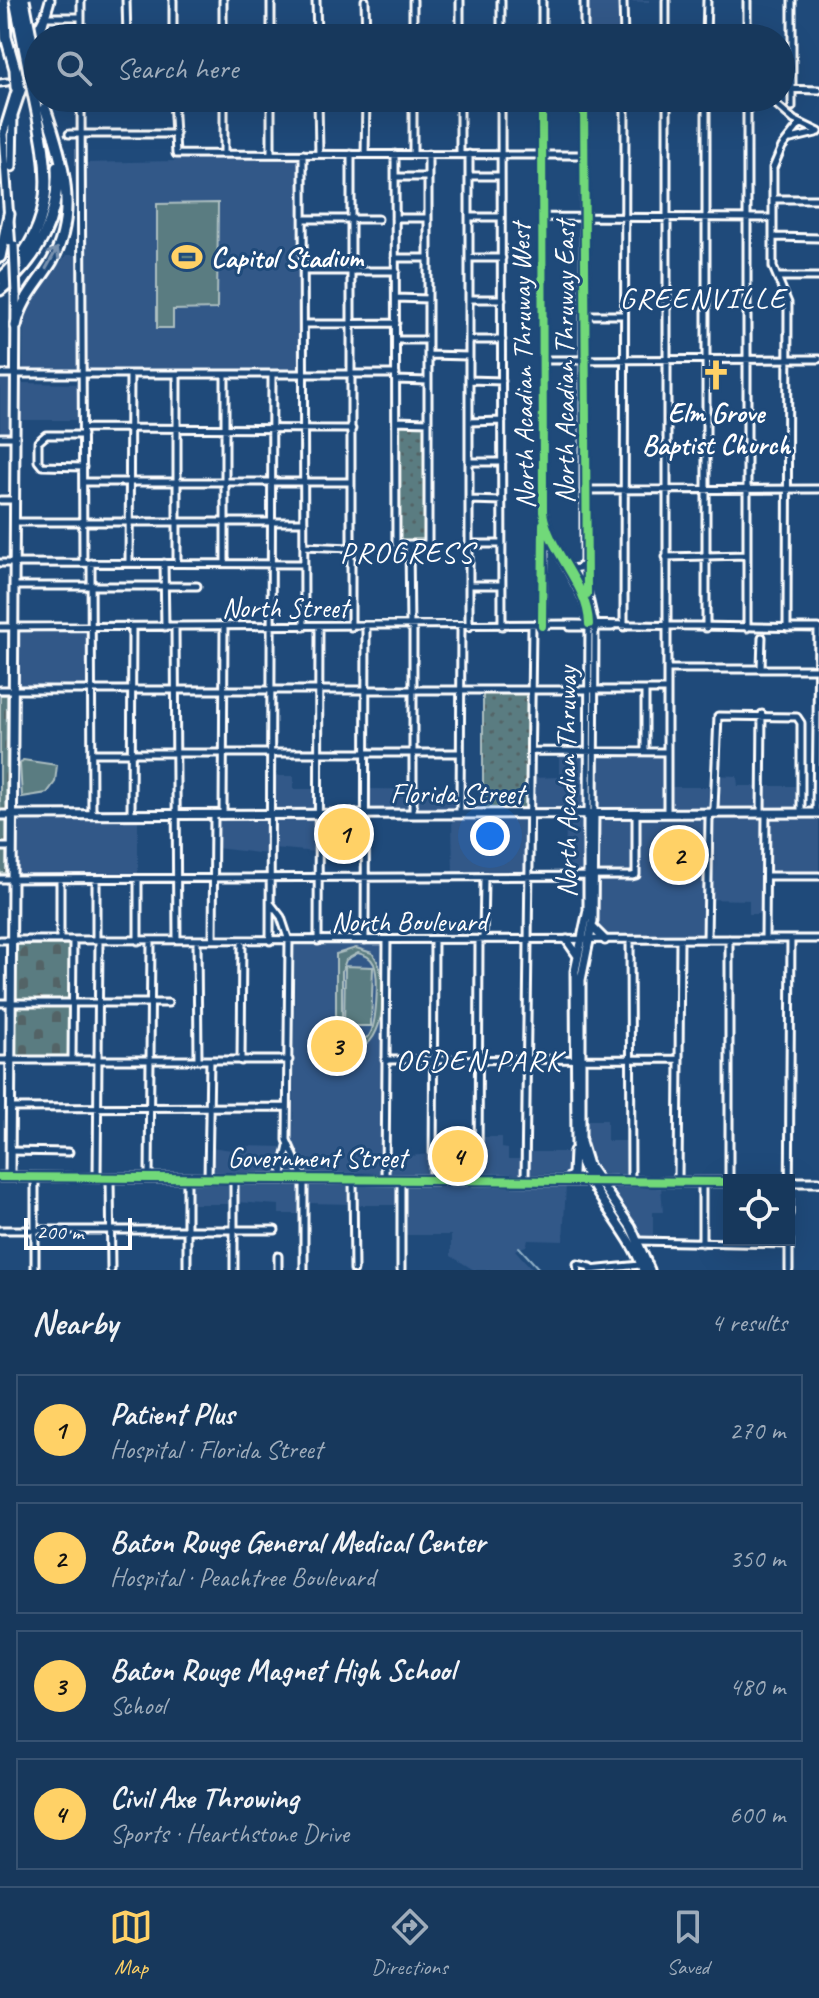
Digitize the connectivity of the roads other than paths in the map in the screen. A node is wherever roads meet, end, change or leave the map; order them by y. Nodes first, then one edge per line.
1 (4, 0) edge
2 (15, 0) edge
3 (24, 0) edge
4 (50, 0) edge
5 (81, 0) edge
6 (126, 0) edge
7 (173, 0) edge
8 (223, 0) edge
9 (271, 0) edge
10 (316, 0) edge
11 (365, 0) edge
12 (413, 0) edge
13 (460, 0) edge
14 (501, 0) edge
15 (542, 0) edge
16 (584, 0) edge
17 (666, 0) edge
18 (707, 0) edge
19 (747, 0) edge
20 (792, 0) edge
21 (623, 2) dead end
22 (44, 17) junction
23 (81, 17) junction
24 (29, 24) edge
25 (40, 24) edge
26 (42, 24) edge
27 (81, 24) edge
28 (127, 24) edge
29 (173, 24) edge
30 (223, 24) edge
31 (271, 24) edge
32 (317, 24) edge
33 (366, 24) edge
34 (413, 24) edge
35 (460, 24) edge
36 (501, 24) edge
37 (542, 24) edge
38 (584, 24) edge
39 (624, 24) edge
40 (666, 24) edge
41 (706, 24) edge
42 (747, 24) edge
43 (792, 24) edge
44 (24, 47) edge
45 (24, 54) edge
46 (24, 82) edge
47 (8, 84) edge
48 (795, 89) edge
49 (819, 90) edge
50 (4, 108) edge
51 (37, 112) edge
52 (46, 112) edge
53 (46, 112) edge
54 (81, 112) edge
55 (174, 112) edge
56 (224, 112) edge
57 (271, 112) edge
58 (318, 112) edge
59 (366, 112) edge
60 (413, 112) edge
61 (460, 112) edge
62 (501, 112) edge
63 (542, 112) edge
64 (584, 112) edge
65 (625, 112) edge
66 (667, 112) edge
67 (706, 112) edge
68 (747, 112) edge
69 (786, 112) edge
70 (800, 124) junction
71 (819, 132) edge
72 (69, 134) dead end
73 (81, 134) junction
74 (176, 134) junction
75 (12, 136) junction
76 (790, 139) junction
77 (2, 153) edge
78 (319, 153) junction
79 (224, 154) junction
80 (271, 154) junction
81 (303, 154) junction
82 (351, 154) junction
83 (365, 154) junction
84 (395, 154) junction
85 (413, 154) junction
86 (428, 154) junction
87 (460, 154) junction
88 (469, 154) junction
89 (501, 154) junction
90 (542, 154) junction
91 (584, 155) junction
92 (469, 176) junction
93 (501, 176) junction
94 (395, 177) junction
95 (428, 177) junction
96 (773, 199) junction
97 (819, 199) edge
98 (9, 214) junction
99 (469, 217) junction
100 (501, 217) junction
101 (542, 217) junction
102 (584, 217) junction
103 (395, 218) junction
104 (428, 218) junction
105 (624, 218) junction
106 (667, 218) junction
107 (706, 218) junction
108 (746, 218) junction
109 (773, 218) junction
110 (304, 219) junction
111 (352, 219) junction
112 (378, 219) dead end
113 (773, 237) junction
114 (819, 238) edge
115 (12, 247) junction
116 (0, 257) edge
117 (395, 258) junction
118 (428, 258) junction
119 (469, 258) junction
120 (502, 258) junction
121 (304, 271) junction
122 (352, 271) junction
123 (396, 271) junction
124 (777, 277) junction
125 (819, 277) edge
126 (0, 279) edge
127 (0, 290) edge
128 (14, 297) junction
129 (396, 298) junction
130 (428, 299) junction
131 (469, 299) junction
132 (502, 299) junction
133 (584, 315) junction
134 (624, 315) junction
135 (396, 323) junction
136 (304, 324) junction
137 (352, 324) junction
138 (16, 326) junction
139 (396, 340) junction
140 (428, 340) junction
141 (469, 340) junction
142 (502, 340) junction
143 (429, 355) junction
144 (468, 356) junction
145 (584, 358) junction
146 (624, 358) junction
147 (667, 358) junction
148 (746, 358) junction
149 (787, 358) junction
150 (706, 359) junction
151 (819, 359) edge
152 (543, 360) junction
153 (0, 374) edge
154 (16, 375) junction
155 (83, 375) junction
156 (130, 375) junction
157 (177, 375) junction
158 (225, 375) junction
159 (272, 375) junction
160 (304, 375) junction
161 (352, 375) junction
162 (396, 377) junction
163 (469, 380) junction
164 (428, 381) junction
165 (502, 381) junction
166 (396, 421) junction
167 (502, 421) junction
168 (428, 422) junction
169 (469, 422) junction
170 (225, 428) junction
171 (272, 428) junction
172 (130, 429) junction
173 (177, 429) junction
174 (305, 429) junction
175 (352, 429) junction
176 (84, 432) junction
177 (0, 437) edge
178 (16, 437) junction
179 (469, 462) junction
180 (502, 462) junction
181 (83, 467) junction
182 (177, 481) junction
183 (225, 481) junction
184 (271, 481) junction
185 (304, 481) junction
186 (83, 482) junction
187 (130, 482) junction
188 (351, 482) junction
189 (787, 489) junction
190 (819, 489) edge
191 (584, 490) junction
192 (625, 490) junction
193 (667, 490) junction
194 (707, 490) junction
195 (746, 490) junction
196 (0, 500) edge
197 (15, 500) junction
198 (470, 500) junction
199 (502, 501) junction
200 (545, 520) junction
201 (129, 521) junction
202 (177, 521) junction
203 (15, 522) junction
204 (82, 522) junction
205 (225, 522) junction
206 (271, 522) junction
207 (304, 522) junction
208 (409, 544) junction
209 (470, 544) junction
210 (502, 544) junction
211 (304, 546) junction
212 (351, 548) junction
213 (746, 555) junction
214 (706, 556) junction
215 (666, 557) junction
216 (0, 563) edge
217 (15, 563) junction
218 (83, 563) junction
219 (91, 563) junction
220 (129, 563) junction
221 (164, 563) junction
222 (177, 563) junction
223 (225, 563) junction
224 (271, 563) junction
225 (584, 563) junction
226 (304, 564) junction
227 (568, 569) junction
228 (469, 585) junction
229 (501, 585) junction
230 (15, 586) junction
231 (91, 586) junction
232 (164, 586) junction
233 (197, 586) dead end
234 (588, 614) junction
235 (580, 624) junction
236 (502, 626) junction
237 (532, 626) junction
238 (542, 626) junction
239 (569, 626) junction
240 (592, 626) junction
241 (0, 627) edge
242 (12, 627) junction
243 (91, 627) junction
244 (132, 627) junction
245 (165, 627) junction
246 (175, 627) junction
247 (224, 627) junction
248 (271, 627) junction
249 (304, 627) junction
250 (319, 627) junction
251 (351, 627) junction
252 (366, 627) junction
253 (411, 627) junction
254 (461, 627) junction
255 (469, 627) junction
256 (624, 627) junction
257 (667, 628) junction
258 (706, 628) junction
259 (747, 628) junction
260 (787, 628) junction
261 (819, 628) edge
262 (762, 637) dead end
263 (761, 668) junction
264 (667, 669) junction
265 (817, 669) edge
266 (413, 689) junction
267 (460, 689) junction
268 (0, 690) edge
269 (12, 690) junction
270 (131, 690) junction
271 (176, 690) junction
272 (223, 690) junction
273 (270, 690) junction
274 (319, 690) junction
275 (365, 690) junction
276 (531, 690) junction
277 (591, 690) junction
278 (645, 690) junction
279 (667, 690) junction
280 (91, 691) junction
281 (762, 714) junction
282 (531, 751) junction
283 (318, 752) junction
284 (365, 752) junction
285 (592, 752) junction
286 (645, 752) junction
287 (667, 752) junction
288 (92, 753) junction
289 (131, 753) junction
290 (175, 753) junction
291 (223, 753) junction
292 (270, 753) junction
293 (413, 753) junction
294 (460, 753) junction
295 (764, 813) junction
296 (801, 813) junction
297 (817, 813) edge
298 (591, 814) junction
299 (636, 814) junction
300 (667, 814) junction
301 (711, 814) junction
302 (0, 815) edge
303 (12, 815) junction
304 (317, 815) junction
305 (366, 815) junction
306 (413, 815) junction
307 (460, 815) junction
308 (530, 815) junction
309 (92, 816) junction
310 (131, 816) junction
311 (176, 816) junction
312 (218, 816) junction
313 (270, 816) junction
314 (0, 847) edge
315 (12, 847) junction
316 (766, 876) junction
317 (819, 876) edge
318 (591, 877) junction
319 (365, 878) junction
320 (484, 878) junction
321 (529, 878) junction
322 (0, 879) edge
323 (12, 879) junction
324 (60, 879) junction
325 (96, 879) junction
326 (138, 879) junction
327 (178, 879) junction
328 (213, 879) junction
329 (270, 879) junction
330 (317, 879) junction
331 (270, 903) junction
332 (592, 927) junction
333 (707, 939) junction
334 (729, 939) junction
335 (765, 939) junction
336 (791, 939) junction
337 (819, 939) edge
338 (4, 940) edge
339 (60, 940) junction
340 (73, 940) junction
341 (98, 940) junction
342 (151, 940) junction
343 (177, 940) junction
344 (197, 940) junction
345 (213, 940) junction
346 (365, 940) junction
347 (387, 940) junction
348 (434, 940) junction
349 (481, 940) junction
350 (527, 940) junction
351 (567, 940) junction
352 (585, 940) junction
353 (605, 940) junction
354 (630, 940) junction
355 (680, 940) junction
356 (138, 941) junction
357 (242, 941) junction
358 (270, 941) junction
359 (289, 941) junction
360 (318, 941) junction
361 (578, 956) junction
362 (150, 1002) junction
363 (4, 1003) edge
364 (72, 1003) junction
365 (99, 1003) junction
366 (168, 1003) dead end
367 (578, 1059) junction
368 (630, 1059) junction
369 (678, 1059) junction
370 (4, 1060) edge
371 (72, 1060) junction
372 (99, 1060) junction
373 (150, 1060) junction
374 (198, 1060) junction
375 (210, 1060) junction
376 (289, 1060) junction
377 (385, 1060) junction
378 (433, 1060) junction
379 (479, 1060) junction
380 (525, 1060) junction
381 (241, 1061) junction
382 (150, 1107) junction
383 (209, 1107) junction
384 (287, 1107) junction
385 (9, 1108) junction
386 (98, 1108) junction
387 (4, 1118) edge
388 (288, 1145) junction
389 (576, 1145) junction
390 (9, 1151) junction
391 (69, 1152) dead end
392 (729, 1174) edge
393 (789, 1174) edge
394 (0, 1177) edge
395 (10, 1177) junction
396 (35, 1177) junction
397 (97, 1177) junction
398 (110, 1177) junction
399 (149, 1178) junction
400 (187, 1178) junction
401 (208, 1178) junction
402 (234, 1178) junction
403 (281, 1178) junction
404 (304, 1179) junction
405 (353, 1179) junction
406 (385, 1179) junction
407 (401, 1179) junction
408 (433, 1180) junction
409 (478, 1180) junction
410 (525, 1180) junction
411 (567, 1181) junction
412 (595, 1181) junction
413 (620, 1181) junction
414 (631, 1181) junction
415 (678, 1181) junction
416 (723, 1181) edge
417 (702, 1182) junction
418 (795, 1182) edge
419 (819, 1182) edge
420 (617, 1206) junction
421 (0, 1230) edge
422 (187, 1230) junction
423 (235, 1230) junction
424 (275, 1230) dead end
425 (35, 1231) junction
426 (111, 1231) junction
427 (638, 1241) junction
428 (702, 1243) junction
429 (723, 1243) edge
430 (788, 1246) edge
431 (278, 1256) dead end
432 (642, 1267) edge
433 (592, 1269) edge
434 (35, 1270) edge
435 (111, 1270) edge
436 (187, 1270) edge
437 (234, 1270) edge
438 (278, 1270) edge
439 (304, 1270) edge
440 (354, 1270) edge
441 (401, 1270) edge
442 (578, 1270) edge
443 (650, 1270) edge
444 (789, 1270) edge

1 - 47 highway
2 - 44 highway, bridge
3 - 24 highway, bridge
4 - 22 main road
5 - 23 street
6 - 28 street
7 - 29 street
8 - 30 street
9 - 31 street
10 - 32 street
11 - 33 street
12 - 34 street
13 - 35 street
14 - 36 street
15 - 37 street
16 - 38 street
17 - 40 street
18 - 41 street
19 - 42 street
20 - 43 street
21 - 39 street
22 - 23 street
22 - 25 main road
22 - 26 main road
23 - 27 street
45 - 47 main road
46 - 75 main road
47 - 50 main road
48 - 49 street
50 - 77 main road
51 - 126 highway, bridge
52 - 127 highway
138 -> 53 highway
54 - 73 street
55 - 74 street
56 - 79 street
57 - 80 street
58 - 78 street
59 - 83 street
60 - 85 street
61 - 87 street
62 - 89 street
63 - 90 street, North Acadian Thruway West
64 - 91 street, North Acadian Thruway East
65 - 105 street
66 - 106 street
67 - 107 street
68 - 108 street
69 - 70 street
70 - 71 street
70 - 76 street
71 - 76 street
72 - 73 street
73 - 74 street
73 - 155 street
74 - 79 street
75 - 77 main road
75 - 115 main road
76 - 96 street
77 - 98 main road
78 - 81 street
78 - 82 street
79 - 80 street
80 - 81 street
81 - 110 street
82 - 83 street
82 - 111 street
83 - 84 street
84 - 85 street
84 - 94 street
85 - 86 street
86 - 87 street
86 - 95 street
87 - 88 street
88 - 89 street
88 - 92 street
89 - 90 street
89 - 93 street
90 - 91 street
90 - 101 street, North Acadian Thruway West
91 - 102 street, North Acadian Thruway East
92 - 93 street
92 - 99 street
93 - 100 street
94 - 95 street
94 - 103 street
95 - 104 street
96 - 97 street
96 - 109 street
98 - 115 main road
98 - 116 highway
99 - 100 street
99 - 119 street
100 - 120 street
101 - 102 street
101 - 152 street, North Acadian Thruway West
102 - 105 street
102 - 133 street, North Acadian Thruway East
103 - 104 street
103 - 117 street
104 - 118 street
105 - 106 street
105 - 134 street
106 - 107 street
106 - 147 street
107 - 108 street
107 - 150 street
108 - 109 street
108 - 148 street
109 - 113 street
110 - 111 street
110 - 121 street
111 - 112 street
111 - 122 street
113 - 114 street
113 - 124 street
115 - 128 main road, bridge
117 - 118 street
117 - 123 street
118 - 130 street
119 - 120 street
119 - 131 street
120 - 132 street
121 - 122 street
121 - 136 street
122 - 123 street
122 - 137 street
123 - 129 street
124 - 125 street
124 - 149 street
128 - 138 main road
128 - 154 main road
129 - 130 street
129 - 135 street
130 - 140 street
131 - 132 street
131 - 141 street
132 - 142 street
133 - 134 street
133 - 145 street, North Acadian Thruway East
134 - 146 street
135 - 137 street
135 - 139 street
136 - 137 street
136 - 160 street
137 - 161 street
138 - 154 main road
139 - 140 street
139 - 162 street
140 - 143 street
141 - 142 street
141 - 144 street
142 - 165 street
143 - 144 street
143 - 164 street
144 - 163 street
145 - 146 street
145 - 152 street
145 - 191 street, North Acadian Thruway East
146 - 147 street
146 - 192 street
147 - 150 street
147 - 193 street
148 - 149 street
148 - 150 street
148 - 195 street
149 - 151 street
149 - 189 street
150 - 194 street
152 - 200 street, North Acadian Thruway West
153 - 154 street
154 - 155 street
154 - 178 main road
155 - 156 street
155 - 176 street
156 - 157 street
156 - 172 street
157 - 158 street
157 - 173 street
158 - 159 street
158 - 170 street
159 - 160 street
159 - 171 street
160 - 161 street
160 - 174 street
161 - 162 street
161 - 175 street
162 - 164 street
162 - 166 street
163 - 165 street
163 - 169 street
164 - 168 street
165 - 167 street
166 - 168 street
166 - 208 street
167 - 169 street
167 - 180 street
168 - 208 street
169 - 179 street
170 - 171 street
170 - 173 street
170 - 183 street
171 - 174 street
171 - 184 street
172 - 173 street
172 - 176 street
172 - 187 street
173 - 182 street
174 - 175 street
174 - 185 street
175 - 188 street
176 - 181 street
176 - 181 street
177 - 178 street
178 - 197 main road
179 - 180 street
179 - 198 street
180 - 199 street
181 - 186 street
182 - 183 street
182 - 187 street
182 - 202 street
183 - 184 street
183 - 205 street
184 - 185 street
184 - 206 street
185 - 188 street
185 - 207 street
186 - 187 street
186 - 204 street
187 - 201 street
188 - 212 street
189 - 190 street
189 - 195 street
189 - 260 street
191 - 192 street
191 - 225 street, North Acadian Thruway East
192 - 193 street
192 - 256 street
193 - 194 street
193 - 215 street
194 - 195 street
194 - 214 street
195 - 213 street
196 - 197 street
197 - 203 main road
198 - 199 street
198 - 209 street
199 - 210 street
200 - 227 street, North Acadian Thruway West
200 - 238 street
201 - 202 street
201 - 204 street
201 - 220 street
202 - 205 street
202 - 222 street
203 - 204 street
203 - 217 main road
204 - 218 street
205 - 206 street
205 - 223 street
206 - 207 street
206 - 224 street
207 - 211 street
208 - 253 street
209 - 210 street
209 - 228 street
210 - 229 street
211 - 212 street
211 - 226 street
212 - 251 street
213 - 214 street
213 - 259 street
214 - 215 street
214 - 258 street
215 - 257 street
216 - 217 street
217 - 218 street
217 - 230 main road
218 - 219 street
219 - 220 street
219 - 231 street
220 - 221 street
221 - 222 street
221 - 232 street
222 - 223 street
223 - 224 street
224 - 226 street
224 - 248 street
225 - 227 street
225 - 240 street, North Acadian Thruway East
226 - 249 street
227 - 234 street, North Acadian Thruway West
228 - 229 street
228 - 255 street
229 - 236 street
230 - 231 street
230 - 242 main road
231 - 232 street
231 - 243 street
232 - 233 street
232 - 245 street
234 - 235 street
234 - 240 street, North Acadian Thruway West
235 - 239 street, North Street
235 - 240 street, North Street
236 - 237 street, North Street
236 - 255 street, North Street
237 - 238 street, North Street
237 - 276 street
238 - 239 street, North Street
239 - 240 street, North Street
240 - 256 street, North Street
240 - 277 street, North Acadian Thruway
241 - 242 street, North Street
242 - 243 street, North Street
242 - 269 main road
243 - 244 street, North Street
243 - 280 street
244 - 245 street, North Street
244 - 270 street
245 - 246 street, North Street
246 - 247 street, North Street
246 - 271 street
247 - 248 street, North Street
247 - 272 street
248 - 249 street, North Street
248 - 273 street
249 - 250 street, North Street
250 - 251 street, North Street
250 - 274 street
251 - 252 street, North Street
252 - 253 street, North Street
252 - 275 street
253 - 254 street, North Street
253 - 266 street
254 - 255 street, North Street
254 - 267 street
256 - 257 street, North Street
257 - 258 street, North Street
257 - 264 street
258 - 259 street, North Street
259 - 260 street, North Street
260 - 261 street, North Street
261 - 265 street
262 - 263 street
263 - 264 street
263 - 265 street
264 - 279 street
265 - 297 street
266 - 267 street
266 - 275 street
266 - 293 street
267 - 276 street
267 - 294 street
268 - 269 street
269 - 280 street
269 - 303 main road
270 - 271 street
270 - 280 street
270 - 289 street
271 - 272 street
271 - 290 street
272 - 273 street
272 - 291 street
273 - 274 street
273 - 292 street
274 - 275 street
274 - 283 street
275 - 284 street
276 - 277 street
276 - 282 street
277 - 278 street
277 - 285 street, North Acadian Thruway
278 - 279 street
278 - 286 street
279 - 287 street
280 - 288 street
281 - 295 street
281 - 296 street
281 - 301 street
282 - 285 street
282 - 308 street
283 - 284 street
283 - 292 street
283 - 304 street
284 - 293 street
284 - 305 street
285 - 286 street
285 - 298 street, North Acadian Thruway
286 - 287 street
287 - 300 street
288 - 289 street
288 - 309 street
289 - 290 street
289 - 310 street
290 - 291 street
290 - 311 street
291 - 292 street
291 - 312 street
292 - 313 street
293 - 294 street
293 - 306 street
294 - 307 street
295 - 296 main road, Florida Street
295 - 301 main road, Florida Street
295 - 316 street
296 - 297 main road, Florida Street
298 - 299 main road, Florida Street
298 - 308 main road, Florida Street
298 - 318 main road, North Acadian Thruway
299 - 300 main road, Florida Street
299 - 318 street
300 - 301 main road, Florida Street
301 - 333 street
302 - 303 main road, Florida Street
303 - 309 main road, Florida Street
303 - 315 main road
304 - 305 main road, Florida Street
304 - 313 main road, Florida Street
304 - 330 street
305 - 306 main road, Florida Street
305 - 319 street
306 - 307 main road, Florida Street
307 - 308 main road, Florida Street
308 - 321 street
309 - 310 main road, Florida Street
310 - 311 main road, Florida Street
311 - 312 main road, Florida Street
311 - 327 street
312 - 313 main road, Florida Street
312 - 328 street
313 - 329 street
314 - 315 street
315 - 323 main road
316 - 317 street
316 - 335 street
318 - 321 street
318 - 332 main road, North Acadian Thruway
318 - 352 main road, North Acadian Thruway
319 - 320 street
319 - 330 street
319 - 346 street
320 - 321 street
320 - 349 street
321 - 350 street
322 - 323 street
323 - 324 street
323 - 338 main road
324 - 325 street
324 - 339 street
325 - 326 street
325 - 341 street
326 - 327 street
326 - 356 street
327 - 328 street
327 - 343 street
328 - 329 street
328 - 345 street
329 - 330 street
329 - 331 street
330 - 360 street
331 - 358 street
331 - 359 street
332 - 352 main road, North Acadian Thruway
332 - 353 main road
333 - 334 street, North Boulevard
333 - 355 street, North Boulevard
334 - 335 street, North Boulevard
334 - 392 street
335 - 336 street, North Boulevard
336 - 337 street, North Boulevard
336 - 393 street
338 - 339 street, North Boulevard
338 - 363 main road
339 - 340 street, North Boulevard
340 - 341 street, North Boulevard
340 - 364 street
341 - 356 street, North Boulevard
341 - 365 street
342 - 343 street, North Boulevard
342 - 356 street, North Boulevard
342 - 362 street
343 - 344 street, North Boulevard
344 - 345 street, North Boulevard
344 - 374 street
345 - 357 street, North Boulevard
346 - 347 street, North Boulevard
346 - 360 street, North Boulevard
347 - 348 street, North Boulevard
347 - 377 street
348 - 349 street, North Boulevard
348 - 378 street
349 - 350 street, North Boulevard
349 - 379 street
350 - 351 street, North Boulevard
350 - 380 street
351 - 352 street, North Boulevard
351 - 361 main road
352 - 353 street, North Boulevard
352 - 361 main road
352 - 367 main road
353 - 354 street, North Boulevard
354 - 355 street, North Boulevard
354 - 368 street
355 - 369 street
357 - 358 street, North Boulevard
357 - 381 street
358 - 359 street, North Boulevard
359 - 360 street, North Boulevard
359 - 376 street
361 - 367 main road
362 - 365 street
362 - 366 street
362 - 373 street
363 - 364 street
363 - 370 main road
364 - 365 street
364 - 371 street
365 - 372 street
367 - 368 street
367 - 380 street
367 - 389 main road
367 - 412 main road
368 - 369 street
368 - 414 street
369 - 415 street
370 - 371 street
370 - 385 main road
371 - 372 street
372 - 373 street
372 - 386 street
373 - 374 street
373 - 382 street
374 - 375 street
375 - 381 street
375 - 383 street
376 - 381 street
376 - 384 street
377 - 378 street
377 - 406 street
378 - 379 street
378 - 408 street
379 - 380 street
379 - 409 street
380 - 410 street
382 - 383 street
382 - 386 street
382 - 399 street
383 - 384 street
383 - 401 street
384 - 388 street
385 - 386 street
385 - 387 main road
386 - 397 street
387 - 390 main road
388 - 403 street
388 - 404 street
389 - 411 main road
389 - 412 main road
390 - 391 street
390 - 395 main road
394 - 395 main road, Government Street
395 - 396 main road, Government Street
396 - 397 main road, Government Street
396 - 425 street
397 - 398 main road, Government Street
398 - 399 main road, Government Street
398 - 426 street
399 - 400 main road, Government Street
400 - 401 main road, Government Street
400 - 422 street
401 - 402 main road, Government Street
402 - 403 main road, Government Street
402 - 423 street
403 - 404 main road, Government Street
404 - 405 main road, Government Street
404 - 439 street
405 - 406 main road, Government Street
405 - 440 street
406 - 407 main road, Government Street
407 - 408 main road, Government Street
407 - 441 street
408 - 409 main road, Government Street
409 - 410 main road, Government Street
410 - 411 main road, Government Street
411 - 412 main road, Government Street
412 - 413 main road, Government Street
412 - 420 main road
412 - 432 main road
413 - 414 main road, Government Street
413 - 420 main road
414 - 415 main road, Government Street
415 - 417 main road, Government Street
416 - 417 main road, Government Street
417 - 428 street
418 - 419 main road
420 - 427 main road
421 - 425 street
422 - 423 street
422 - 426 street
422 - 436 street
423 - 424 street
423 - 437 street
425 - 426 street
425 - 434 street
426 - 435 street
427 - 428 street
427 - 443 main road
428 - 429 street
430 - 444 street
431 - 438 street
432 - 433 street
433 - 442 street

